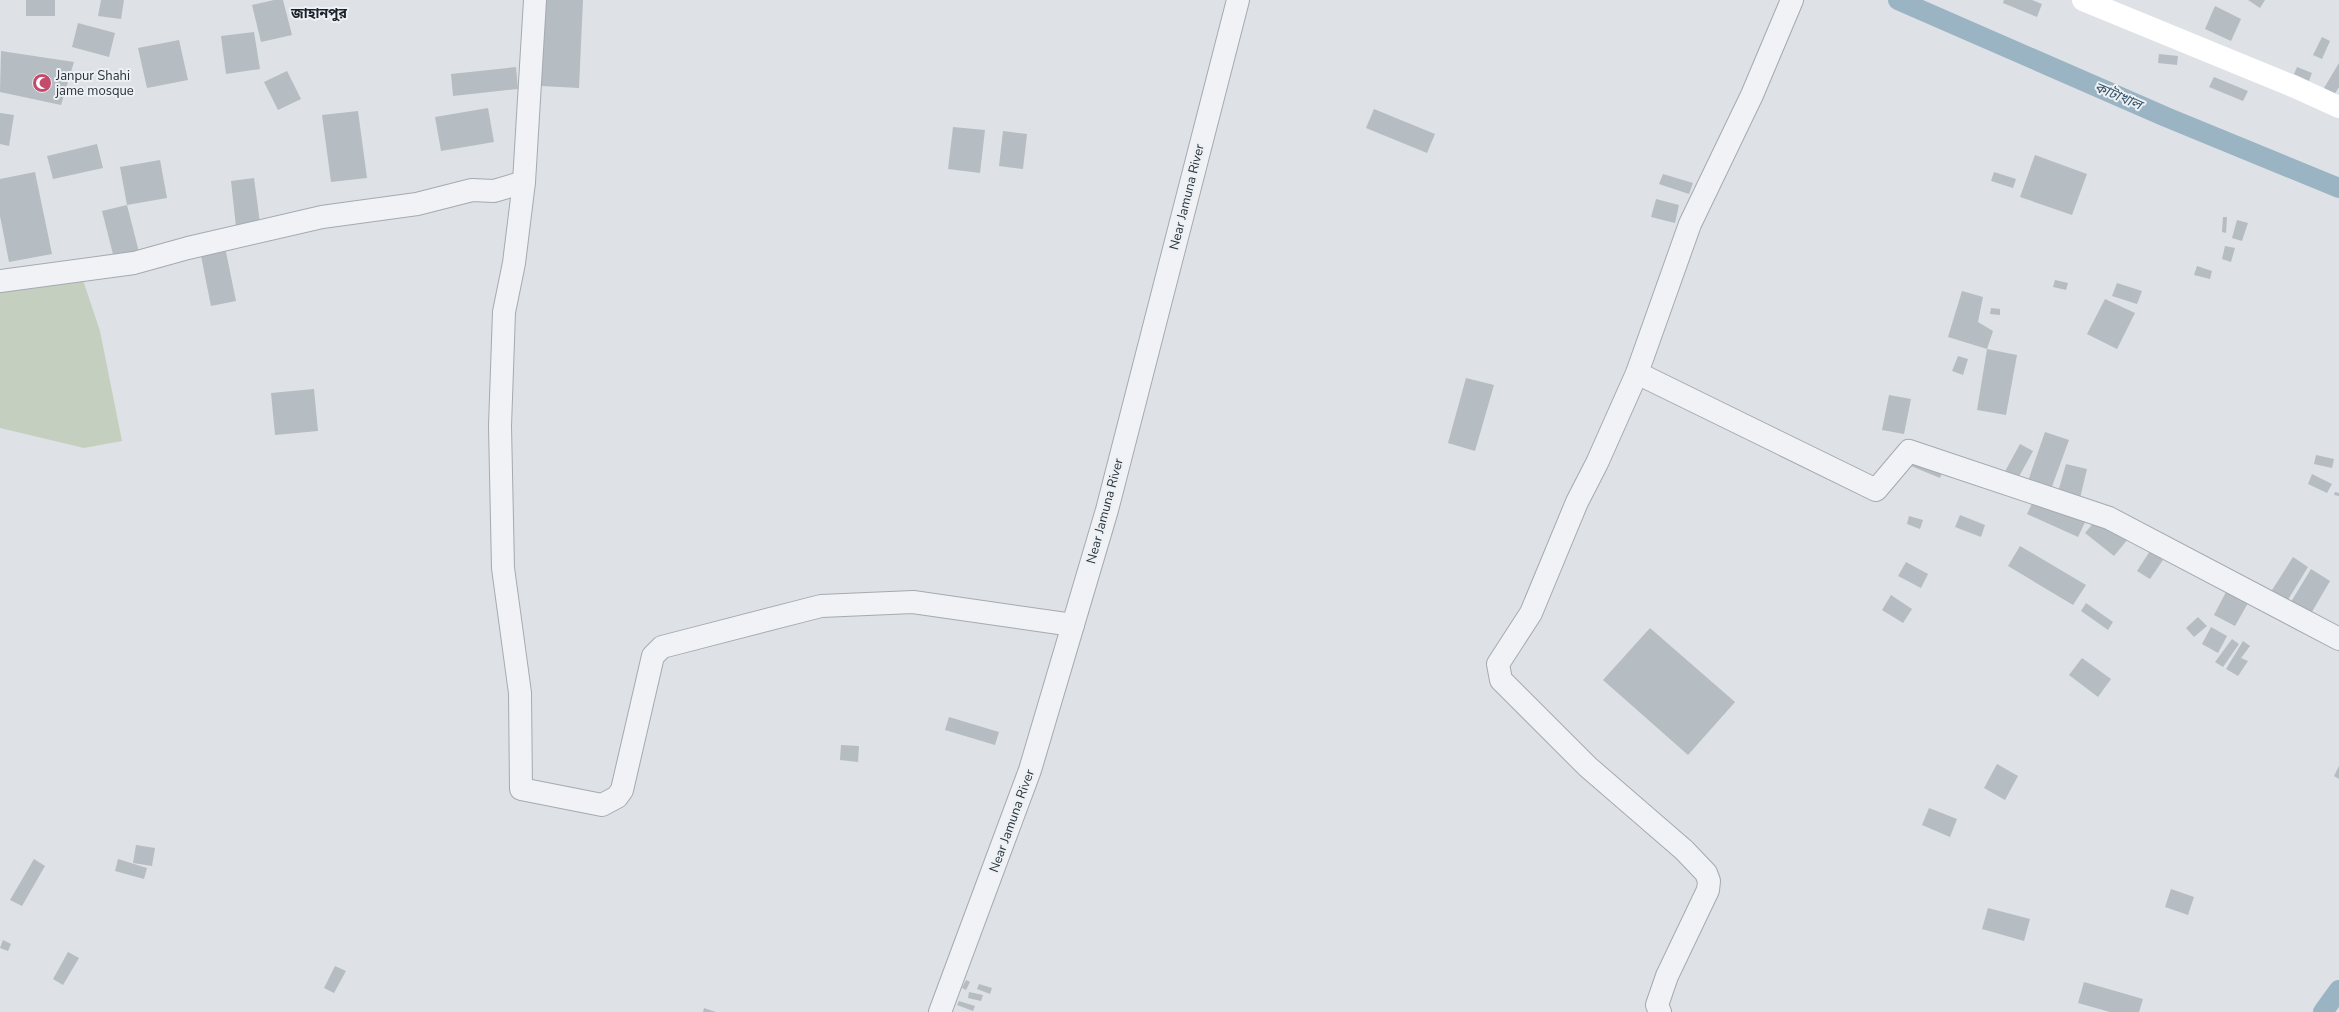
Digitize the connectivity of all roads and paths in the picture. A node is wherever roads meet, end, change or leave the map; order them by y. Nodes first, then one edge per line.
1 (535, 0) edge
2 (1238, 0) edge
3 (1792, 0) edge
4 (2083, 0) edge
5 (2339, 107) edge
6 (524, 182) junction
7 (0, 281) edge
8 (1637, 373) junction
9 (1073, 625) junction
10 (2339, 639) edge
11 (940, 1012) edge
12 (1660, 1012) edge

1 - 6 street
2 - 9 street, Near Jamuna River
3 - 8 street
4 - 5 main road
6 - 7 street
6 - 9 street
8 - 10 street
8 - 12 street
9 - 11 street, Near Jamuna River

